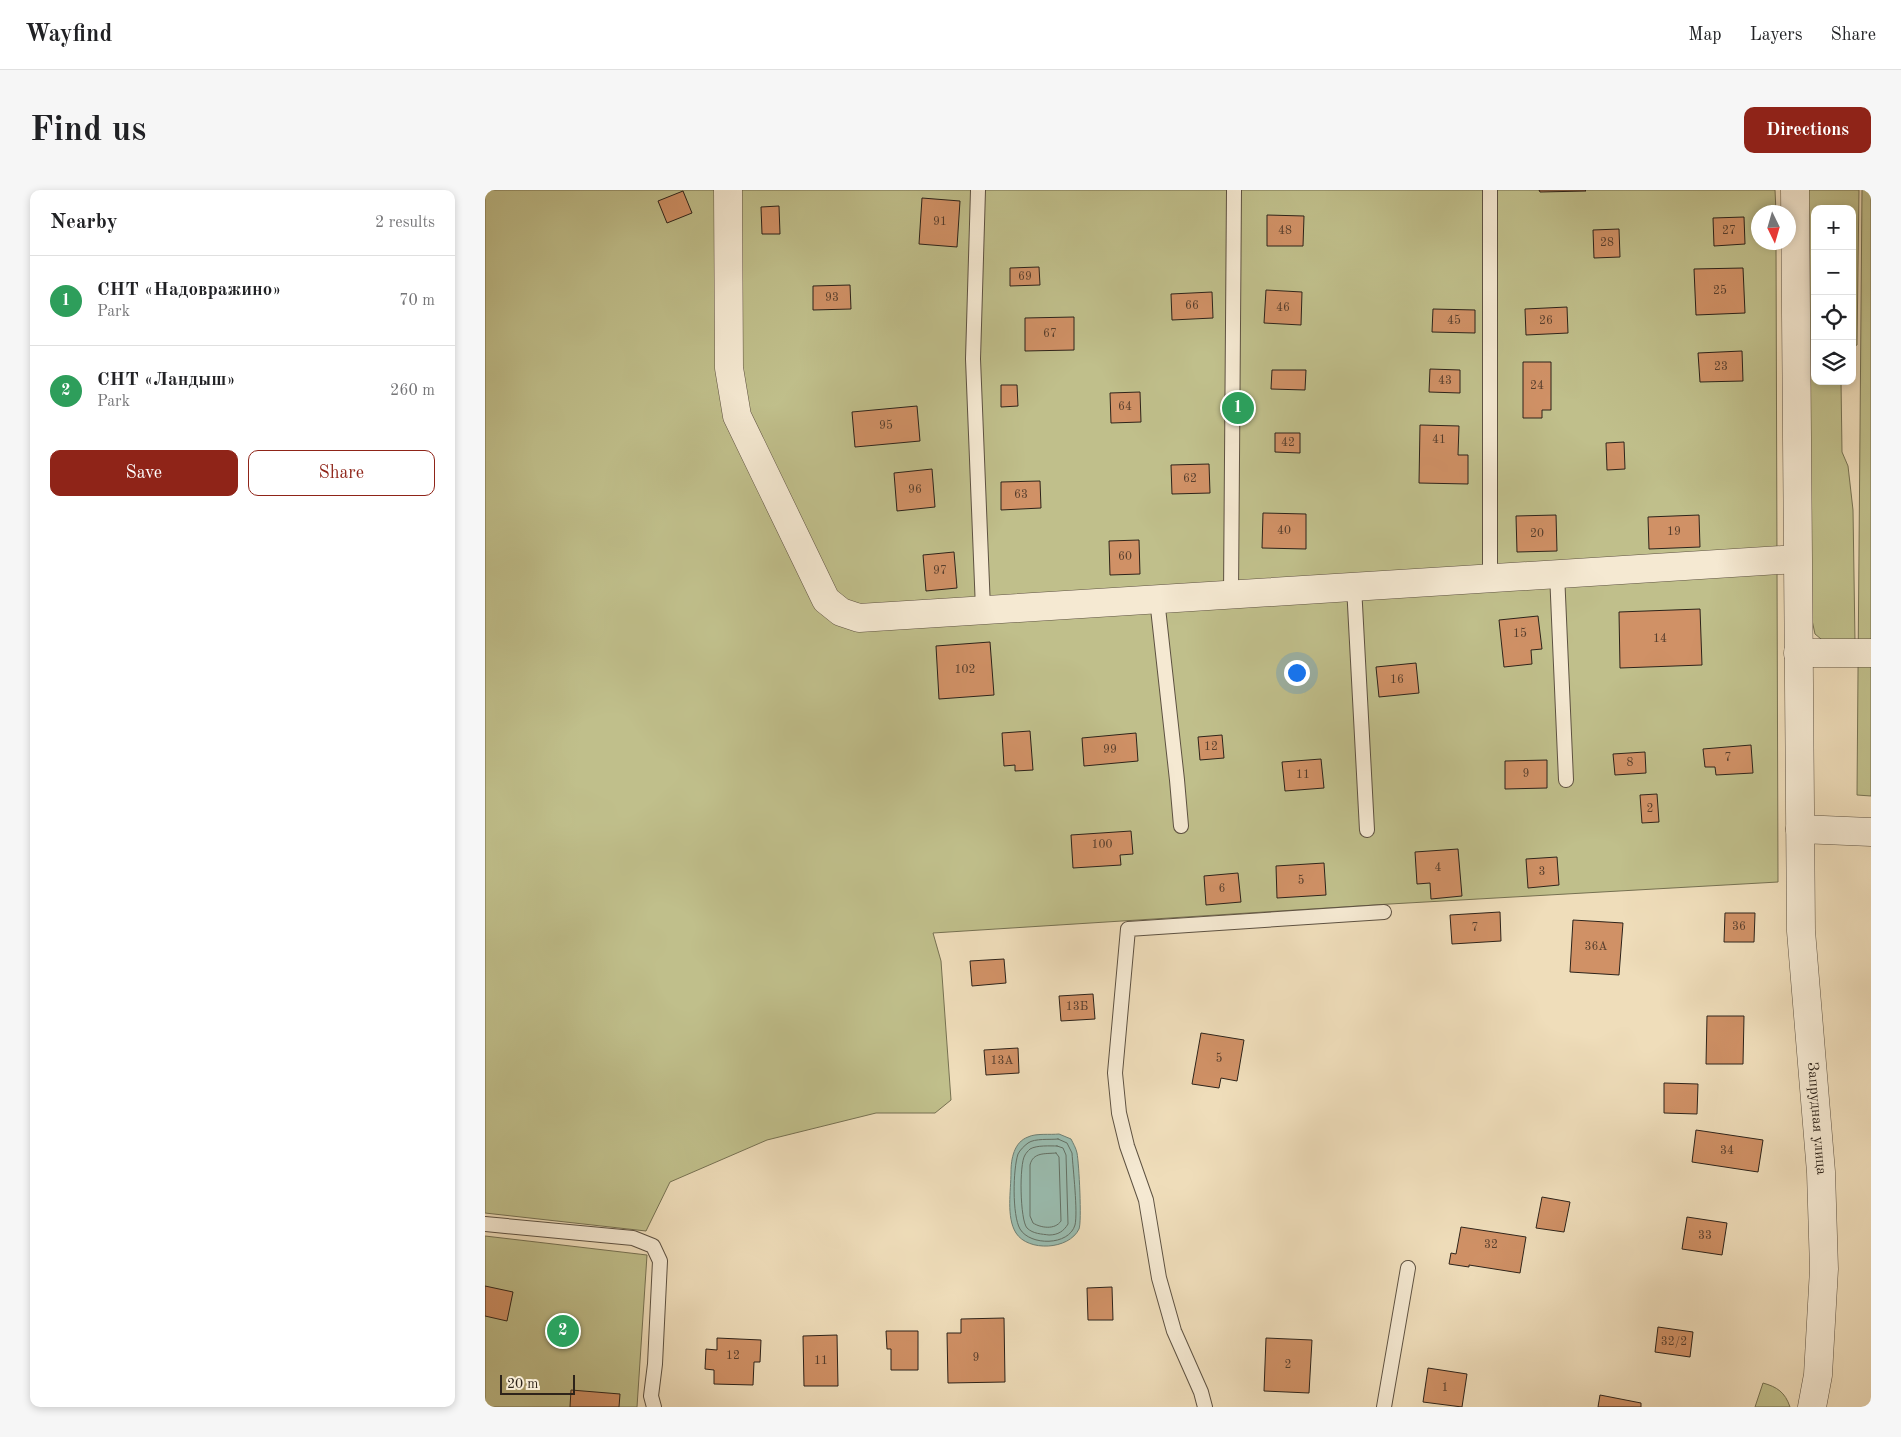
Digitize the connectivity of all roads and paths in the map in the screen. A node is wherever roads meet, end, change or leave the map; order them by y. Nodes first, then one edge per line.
1 (728, 190) edge
2 (978, 190) edge
3 (1234, 190) edge
4 (1490, 190) edge
5 (1795, 190) edge
6 (1797, 559) junction
7 (1557, 573) junction
8 (1490, 578) junction
9 (1354, 586) junction
10 (1231, 595) junction
11 (1157, 599) junction
12 (983, 609) junction
13 (1798, 653) junction
14 (1871, 653) edge
15 (1566, 780) dead end
16 (1181, 826) dead end
17 (1800, 829) junction
18 (1367, 830) dead end
19 (1871, 832) edge
20 (1384, 912) dead end
21 (485, 1224) edge
22 (1407, 1268) dead end
23 (654, 1407) edge
24 (1205, 1407) edge
25 (1384, 1407) edge
26 (1812, 1407) edge

1 - 12 street
2 - 12 lane
3 - 10 lane
4 - 8 lane
5 - 6 street, Запрудная улица
6 - 7 street
6 - 13 street, Запрудная улица
7 - 8 street
7 - 15 lane
8 - 9 street
9 - 10 street
9 - 18 lane
10 - 11 street
11 - 12 street
11 - 16 lane
13 - 14 street
13 - 17 street, Запрудная улица
17 - 19 street
17 - 26 street, Запрудная улица
20 - 24 lane
21 - 23 lane
22 - 25 lane

